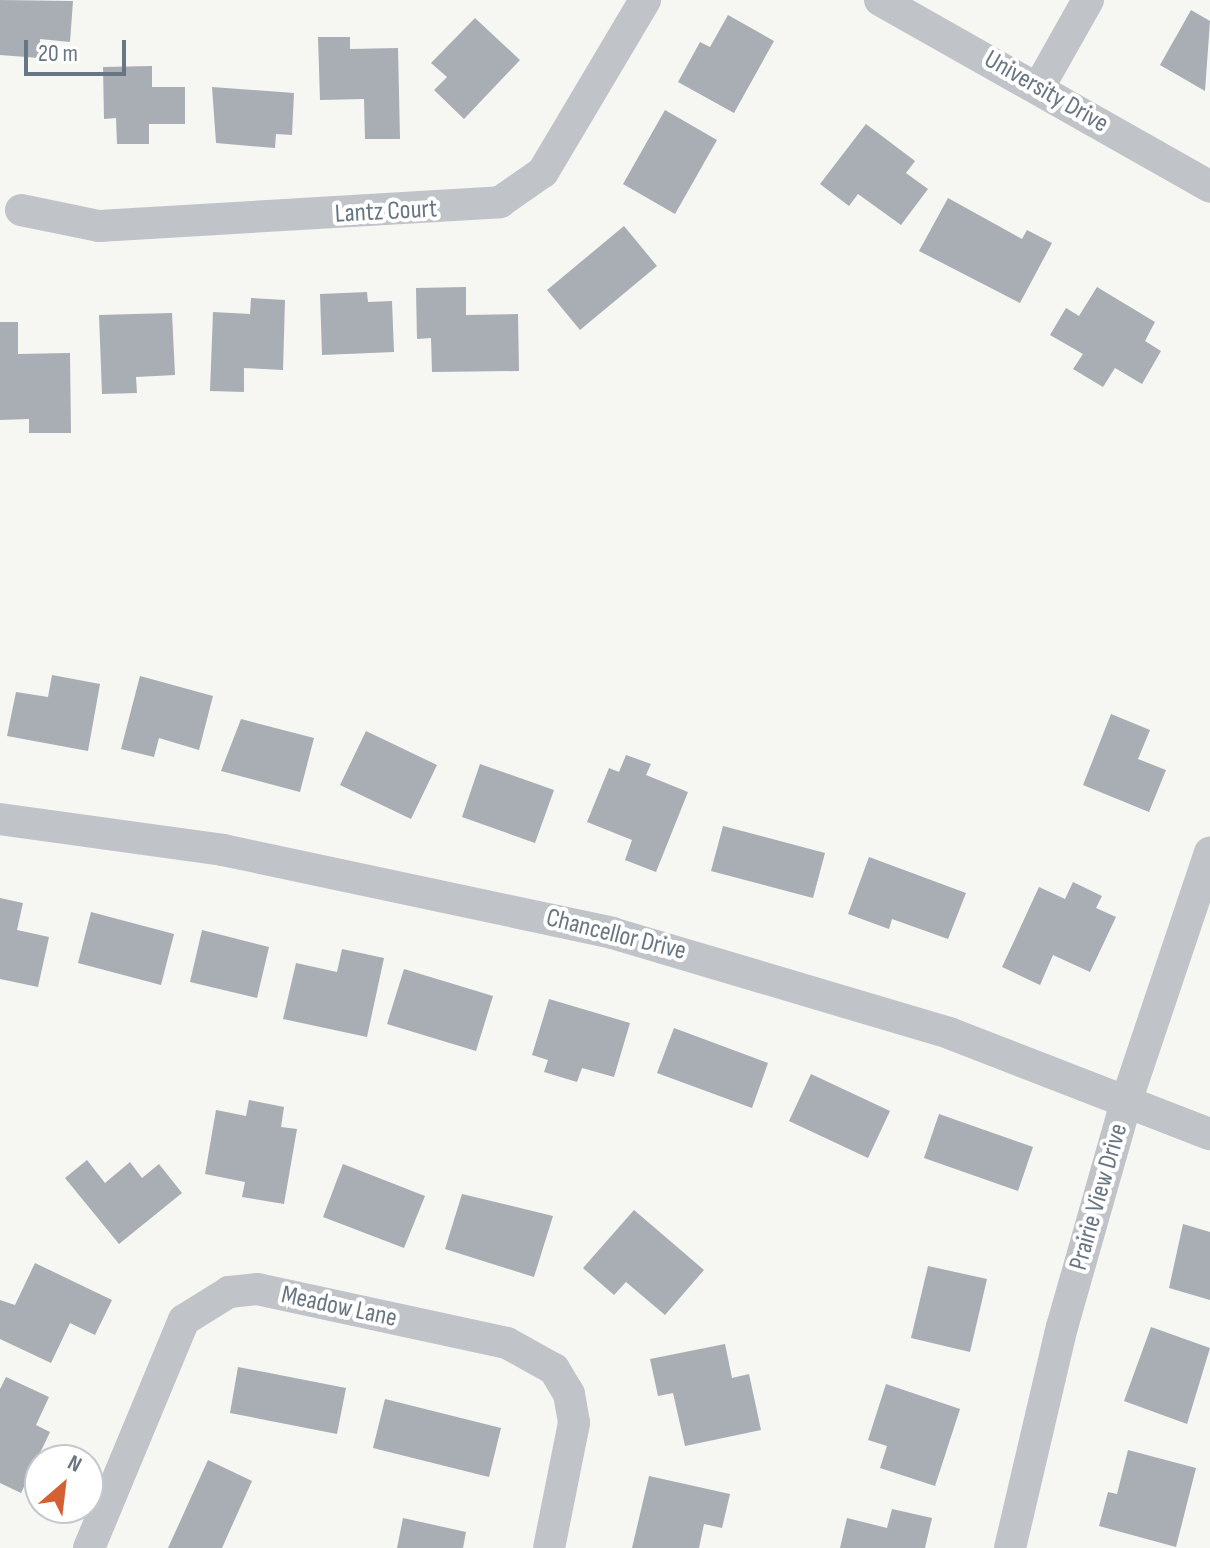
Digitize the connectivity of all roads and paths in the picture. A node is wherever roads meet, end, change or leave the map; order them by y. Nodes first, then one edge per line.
1 (645, 0) edge
2 (880, 0) edge
3 (1088, 0) edge
4 (1039, 87) junction
5 (1210, 187) edge
6 (21, 210) dead end
7 (0, 819) edge
8 (1210, 853) edge
9 (1127, 1099) junction
10 (1210, 1134) edge
11 (89, 1548) edge
12 (549, 1548) edge
13 (1010, 1548) edge

1 - 6 street, Lantz Court
2 - 4 street, University Drive
3 - 4 street
4 - 5 street, University Drive
7 - 9 street, Chancellor Drive
8 - 9 street, Prairie View Drive
9 - 10 street, Chancellor Drive
9 - 13 street, Prairie View Drive
11 - 12 street, Meadow Lane

